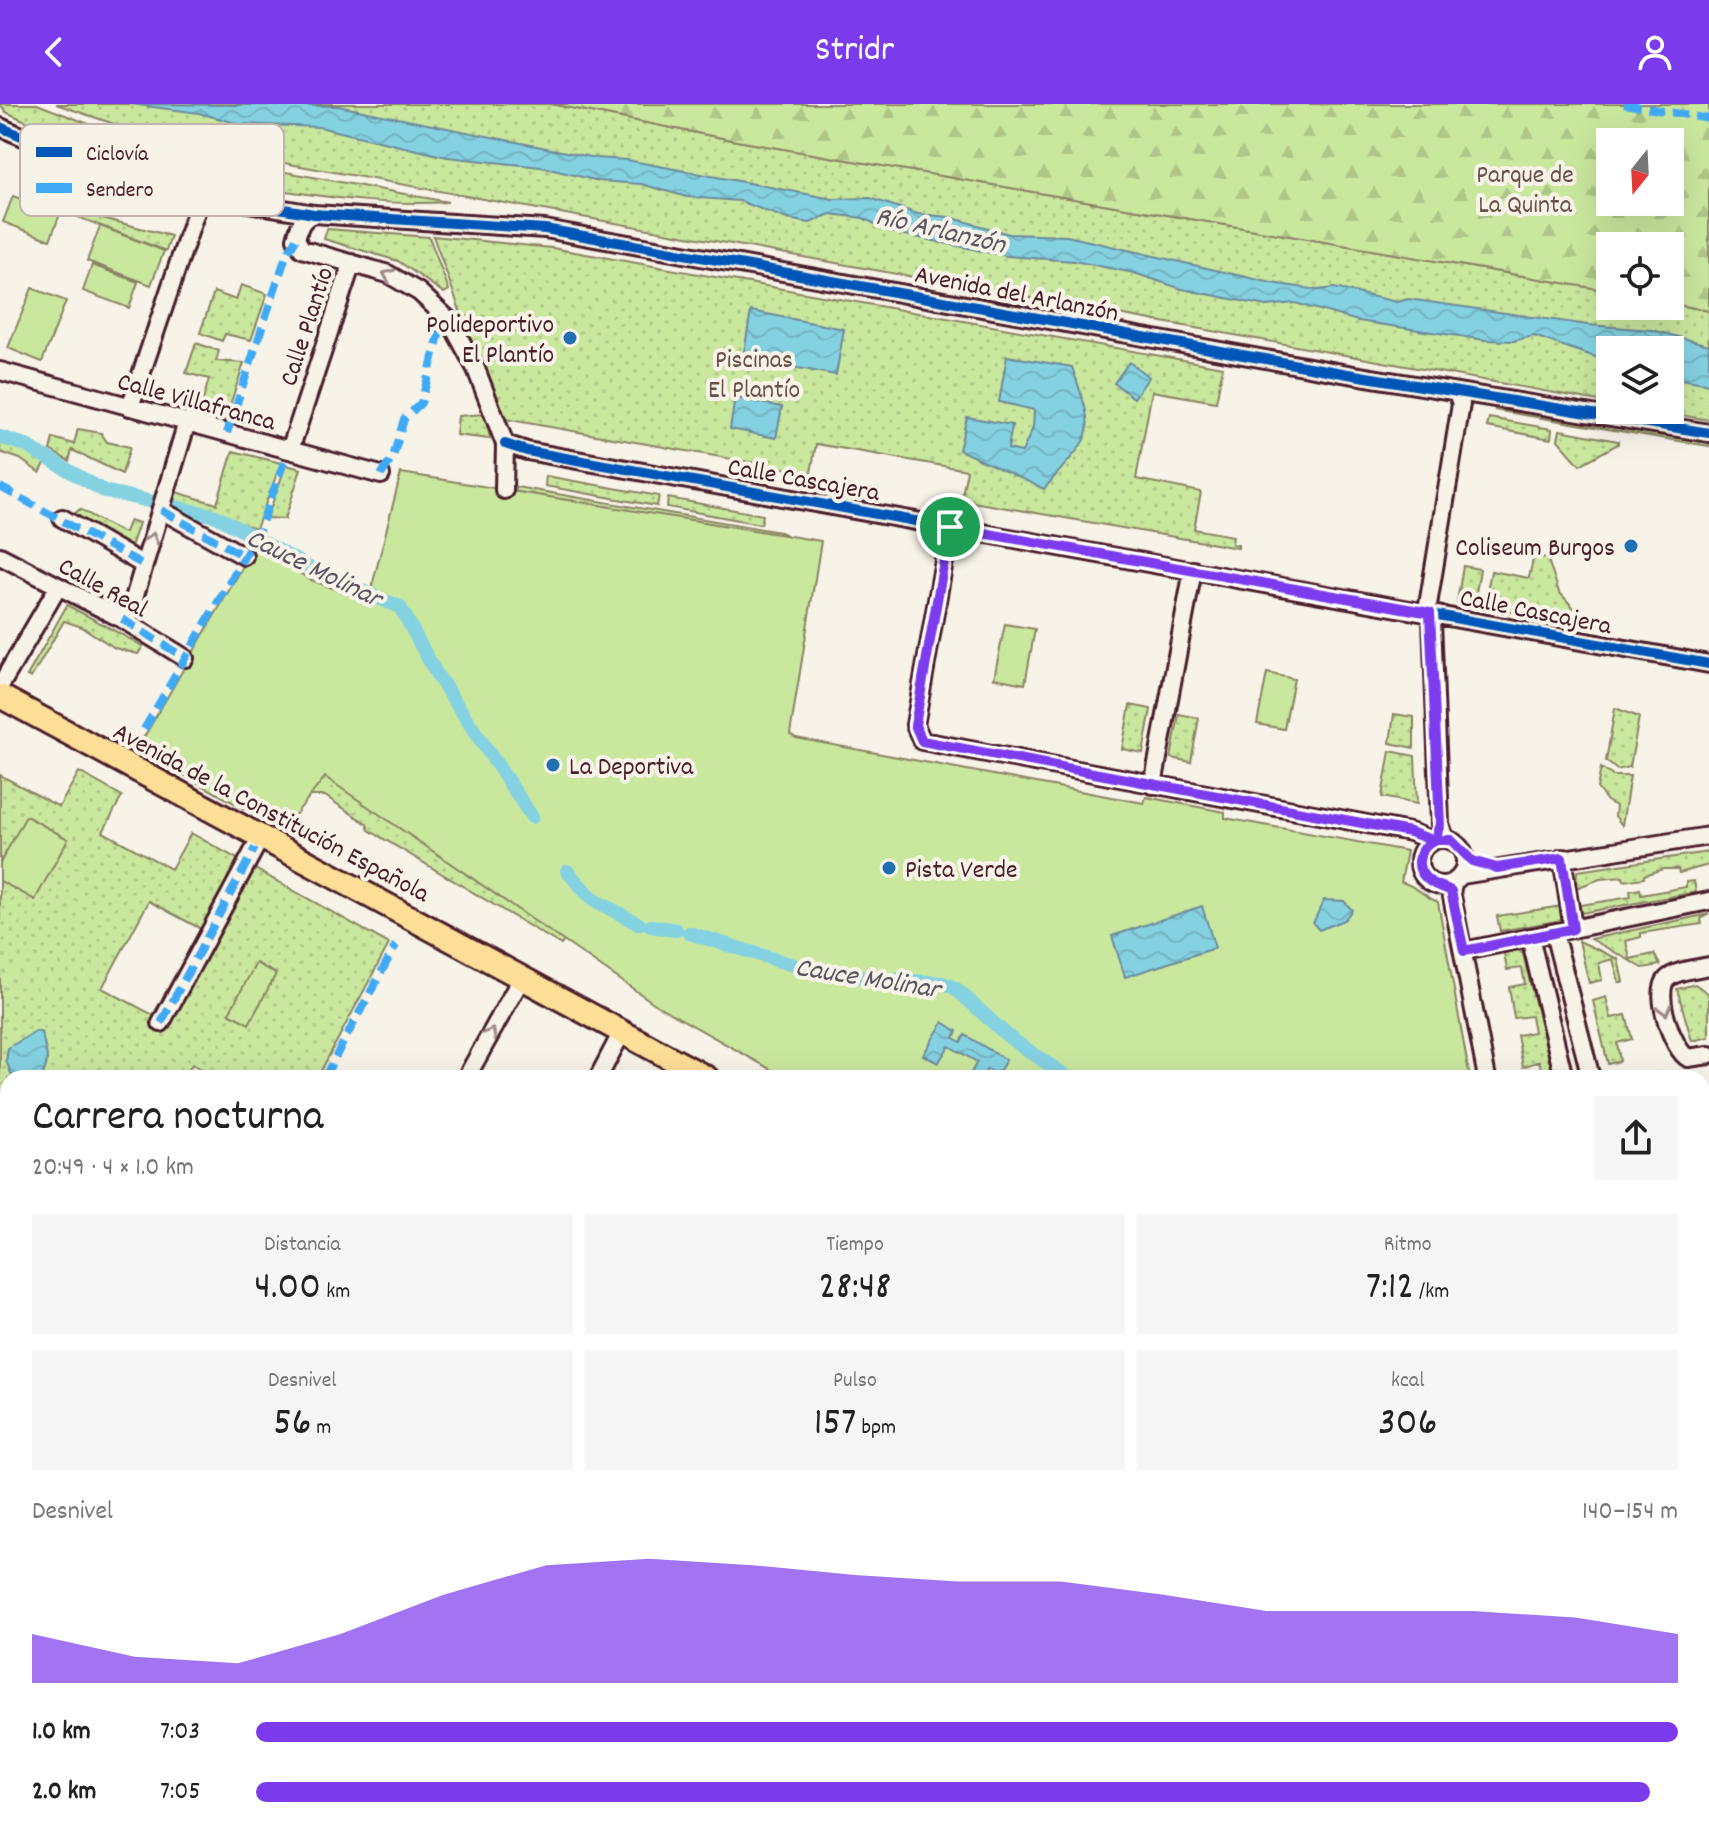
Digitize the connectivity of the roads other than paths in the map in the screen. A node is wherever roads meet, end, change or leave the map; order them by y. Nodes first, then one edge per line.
1 (0, 127) edge
2 (20, 135) edge
3 (284, 209) edge
4 (287, 210) junction
5 (314, 214) junction
6 (195, 216) edge
7 (299, 227) junction
8 (352, 263) junction
9 (0, 371) edge
10 (1459, 398) junction
11 (130, 407) junction
12 (187, 422) junction
13 (1709, 433) edge
14 (505, 444) junction
15 (290, 450) junction
16 (381, 475) dead end
17 (504, 490) dead end
18 (162, 505) junction
19 (62, 518) dead end
20 (950, 527) junction
21 (0, 556) edge
22 (244, 556) dead end
23 (144, 565) junction
24 (1193, 570) junction
25 (58, 587) junction
26 (1430, 613) junction
27 (122, 619) junction
28 (185, 658) dead end
29 (1709, 664) edge
30 (0, 686) edge
31 (1, 706) edge
32 (1153, 785) junction
33 (1709, 836) edge
34 (1435, 838) junction
35 (255, 848) junction
36 (1464, 854) junction
37 (1562, 858) junction
38 (1497, 868) junction
39 (1452, 883) junction
40 (1709, 901) edge
41 (1573, 929) junction
42 (1554, 933) junction
43 (1530, 937) junction
44 (1464, 951) junction
45 (1709, 966) edge
46 (517, 982) junction
47 (161, 1023) dead end
48 (619, 1038) junction
49 (1709, 1055) edge
50 (470, 1070) edge
51 (602, 1070) edge
52 (669, 1070) edge
53 (689, 1070) edge
54 (1486, 1070) edge
55 (1562, 1070) edge
56 (1589, 1070) edge

1 - 2 street, Avenida del Arlanzón
3 - 4 street, Avenida del Arlanzón
4 - 5 street, Avenida del Arlanzón
4 - 7 street
5 - 7 street
5 - 10 street, Avenida del Arlanzón
6 - 11 street
7 - 8 street
14 -> 8 street
8 - 15 street, Calle Plantío
9 - 11 street, Calle Villafranca
10 - 13 street
10 - 26 street
11 - 12 street, Calle Villafranca
12 - 15 street, Calle Villafranca
12 - 18 street
14 - 17 street
14 - 20 street, Calle Cascajera
15 - 16 street, Calle Villafranca
18 - 22 street
23 -> 18 street
19 - 23 street
20 - 24 street, Calle Cascajera
20 - 32 street
21 - 25 street, Calle Real
23 - 27 street
24 - 26 street, Calle Cascajera
24 - 32 street
25 - 27 street, Calle Real
25 - 30 street
26 - 29 street, Calle Cascajera
26 - 34 street
27 - 28 street, Calle Real
31 - 35 highway, Avenida de la Constitución Española
31 - 46 highway, Avenida de la Constitución Española
32 - 34 street
33 - 37 street
34 - 36 street
34 - 39 street
35 - 46 highway, Avenida de la Constitución Española
35 - 47 street
36 - 38 street
36 - 39 street
37 - 38 street
37 - 41 street
38 - 39 street
39 - 44 street
40 - 41 street
41 - 42 street
42 - 43 street
42 - 56 street
43 - 44 street
43 - 55 street
44 - 54 street
45 -> 49 street
46 - 48 highway, Avenida de la Constitución Española
50 -> 46 street
48 - 51 street
48 - 52 highway, Avenida de la Constitución Española
48 - 53 highway, Avenida de la Constitución Española

